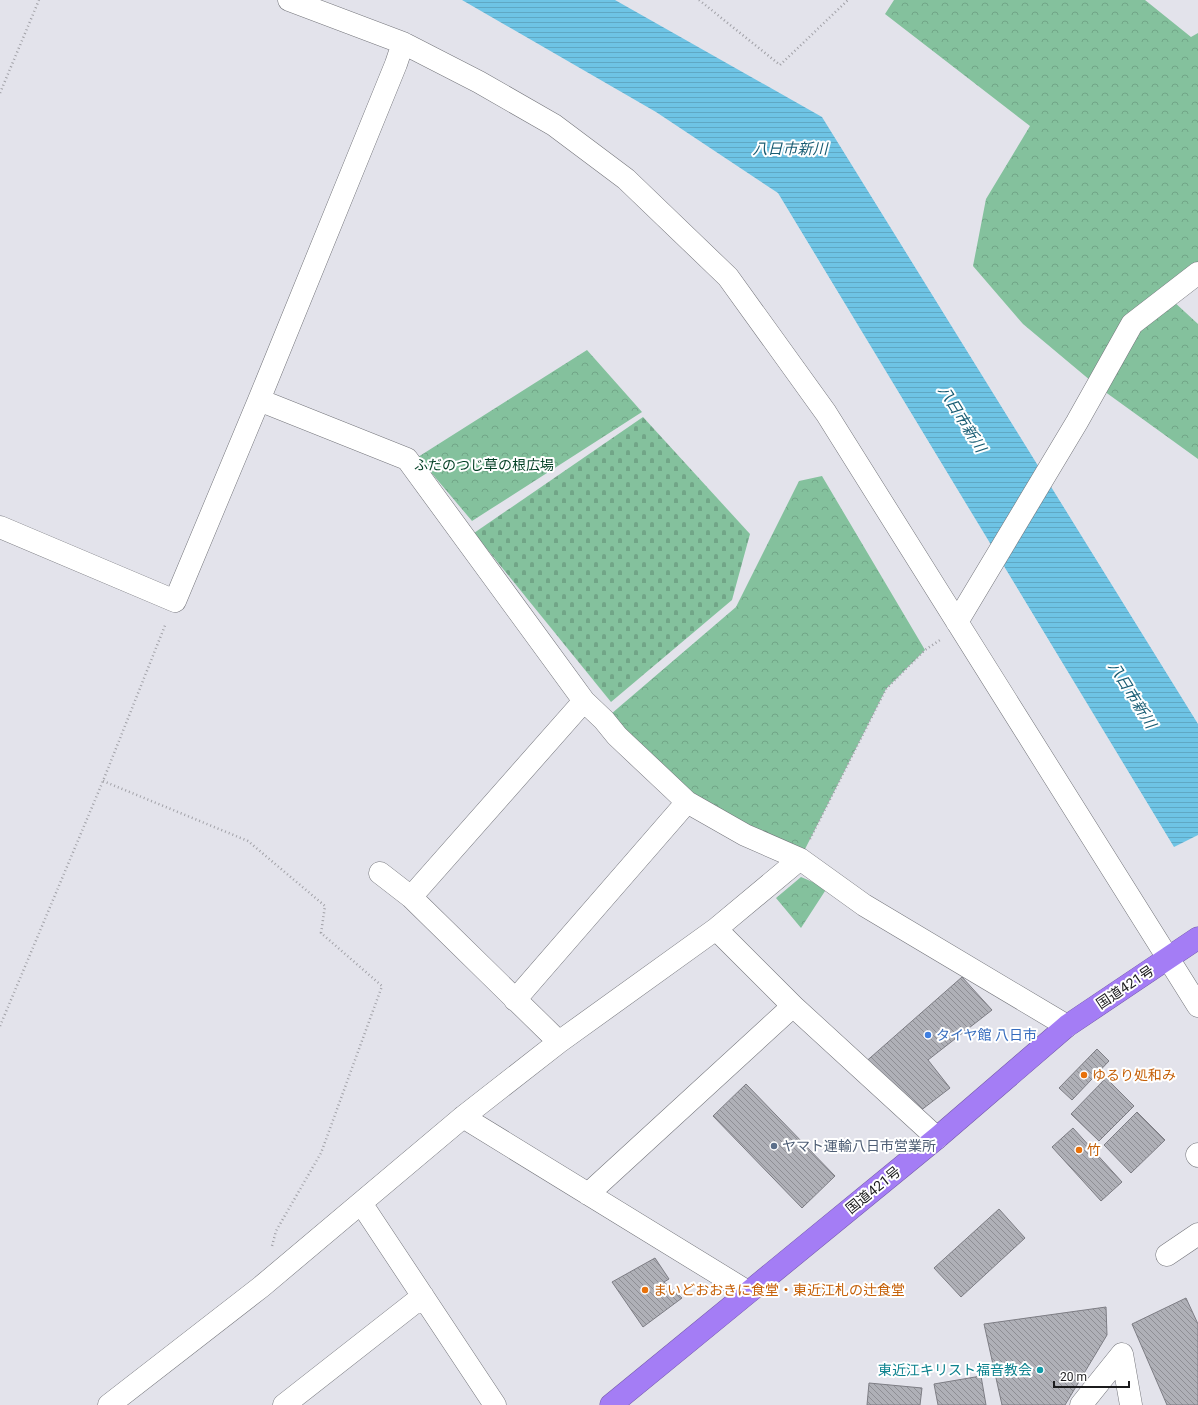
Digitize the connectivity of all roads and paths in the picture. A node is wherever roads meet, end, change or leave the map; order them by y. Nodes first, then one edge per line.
1 (39, 0) edge
2 (288, 0) edge
3 (699, 0) edge
4 (848, 0) edge
5 (403, 43) junction
6 (0, 93) edge
7 (1198, 273) edge
8 (259, 400) junction
9 (0, 527) edge
10 (175, 600) junction
11 (957, 622) junction
12 (584, 701) junction
13 (103, 781) junction
14 (688, 802) junction
15 (800, 859) junction
16 (380, 873) dead end
17 (411, 897) junction
18 (716, 929) junction
19 (1198, 938) edge
20 (1167, 959) junction
21 (515, 1000) junction
22 (793, 1006) junction
23 (1198, 1006) edge
24 (0, 1026) edge
25 (1067, 1026) junction
26 (559, 1042) junction
27 (463, 1117) junction
28 (937, 1138) junction
29 (588, 1194) junction
30 (361, 1203) junction
31 (1198, 1234) edge
32 (271, 1249) dead end
33 (1167, 1255) dead end
34 (748, 1292) junction
35 (423, 1296) junction
36 (109, 1405) edge
37 (284, 1405) edge
38 (495, 1405) edge
39 (611, 1405) edge
40 (1081, 1405) edge
41 (1131, 1405) edge

1 - 6 path
2 - 5 street
3 - 4 path
5 - 8 street
5 - 11 street
7 - 11 street
8 - 10 street
8 - 12 street
9 - 10 street
10 - 13 path
11 - 15 path
11 - 20 street
12 - 14 street
12 - 17 street
13 - 24 path
13 - 32 path
14 - 15 street
14 - 21 street
15 - 18 street
15 - 25 street
16 - 17 street
17 - 21 street
18 - 22 street
18 - 26 street
19 - 20 highway, 国道421号
20 - 23 street
20 - 25 highway, 国道421号
21 - 26 street
22 - 28 street
22 - 29 street
25 - 28 highway, 国道421号
26 - 27 street
27 - 29 street
27 - 30 street
28 - 34 highway, 国道421号
29 - 34 street
30 - 35 street
30 - 36 street
31 - 33 street
34 - 39 highway, 国道421号
35 - 37 street
35 - 38 street
40 - 41 street

